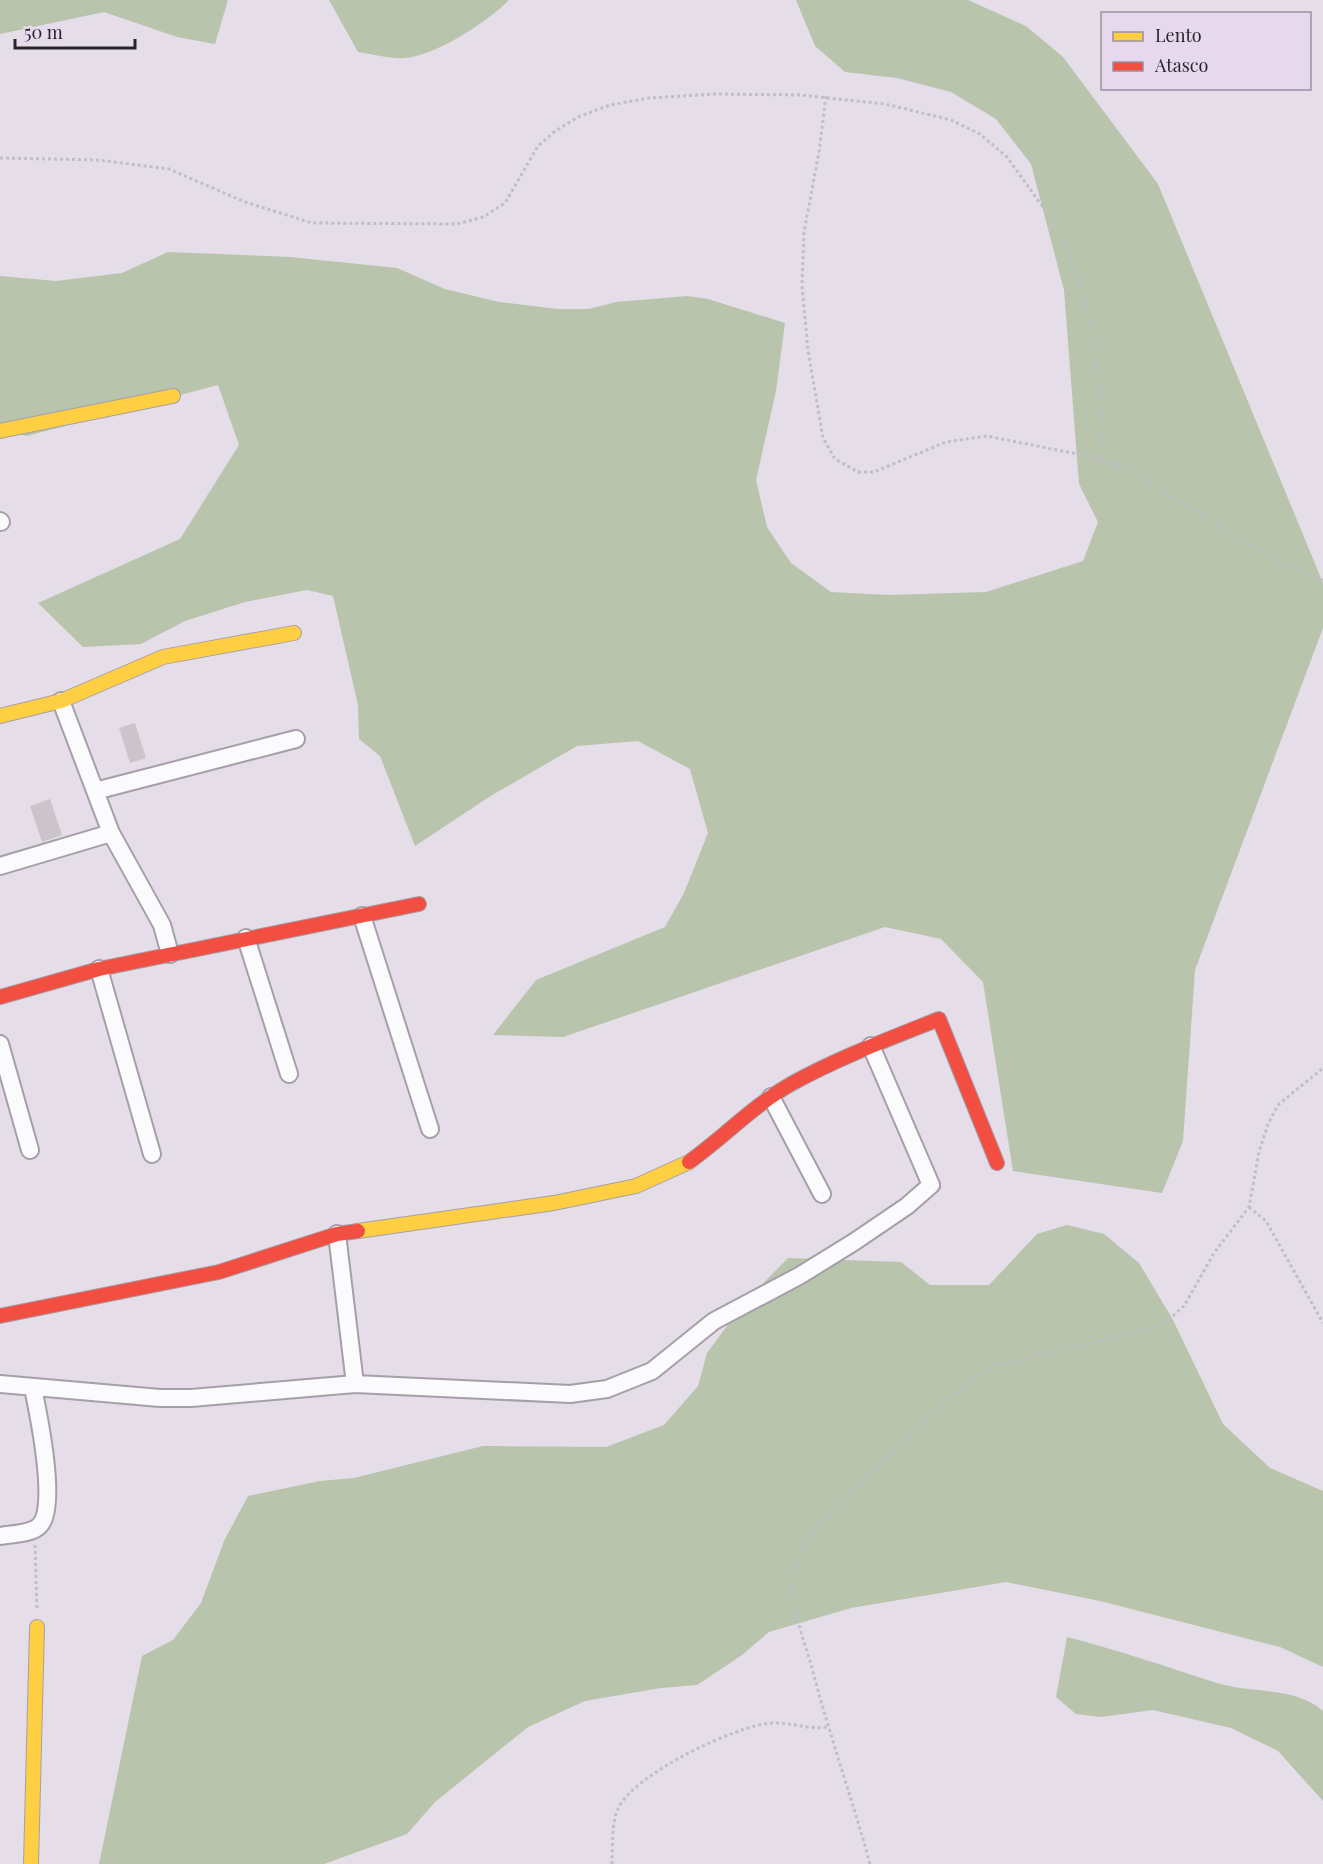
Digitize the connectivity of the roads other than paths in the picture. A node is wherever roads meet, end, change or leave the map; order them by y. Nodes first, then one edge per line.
1 (173, 396) dead end
2 (0, 431) edge
3 (294, 633) dead end
4 (61, 701) junction
5 (0, 716) edge
6 (296, 739) dead end
7 (95, 791) junction
8 (111, 833) junction
9 (0, 866) edge
10 (419, 904) dead end
11 (362, 916) junction
12 (246, 938) junction
13 (170, 954) junction
14 (99, 969) junction
15 (0, 998) edge
16 (0, 1044) edge
17 (871, 1047) junction
18 (289, 1074) dead end
19 (771, 1097) junction
20 (430, 1129) dead end
21 (30, 1150) dead end
22 (152, 1154) dead end
23 (997, 1163) dead end
24 (822, 1194) dead end
25 (337, 1234) junction
26 (0, 1316) edge
27 (0, 1384) edge
28 (356, 1384) junction
29 (33, 1388) junction
30 (0, 1536) edge
31 (37, 1627) road end
32 (31, 1864) edge

1 - 2 street
3 - 4 street
4 - 5 street
4 - 7 street
6 - 7 street
7 - 8 street
8 - 9 street
8 - 13 street
10 - 11 street
11 - 12 street
11 - 20 street
12 - 13 street
12 - 18 street
13 - 14 street
14 - 15 street
14 - 22 street
16 - 21 street
17 - 19 street
17 - 23 street
17 - 28 street
19 - 24 street
19 - 25 street
25 - 26 street
25 - 28 street
27 - 29 street
28 - 29 street
29 - 30 street
31 - 32 street

